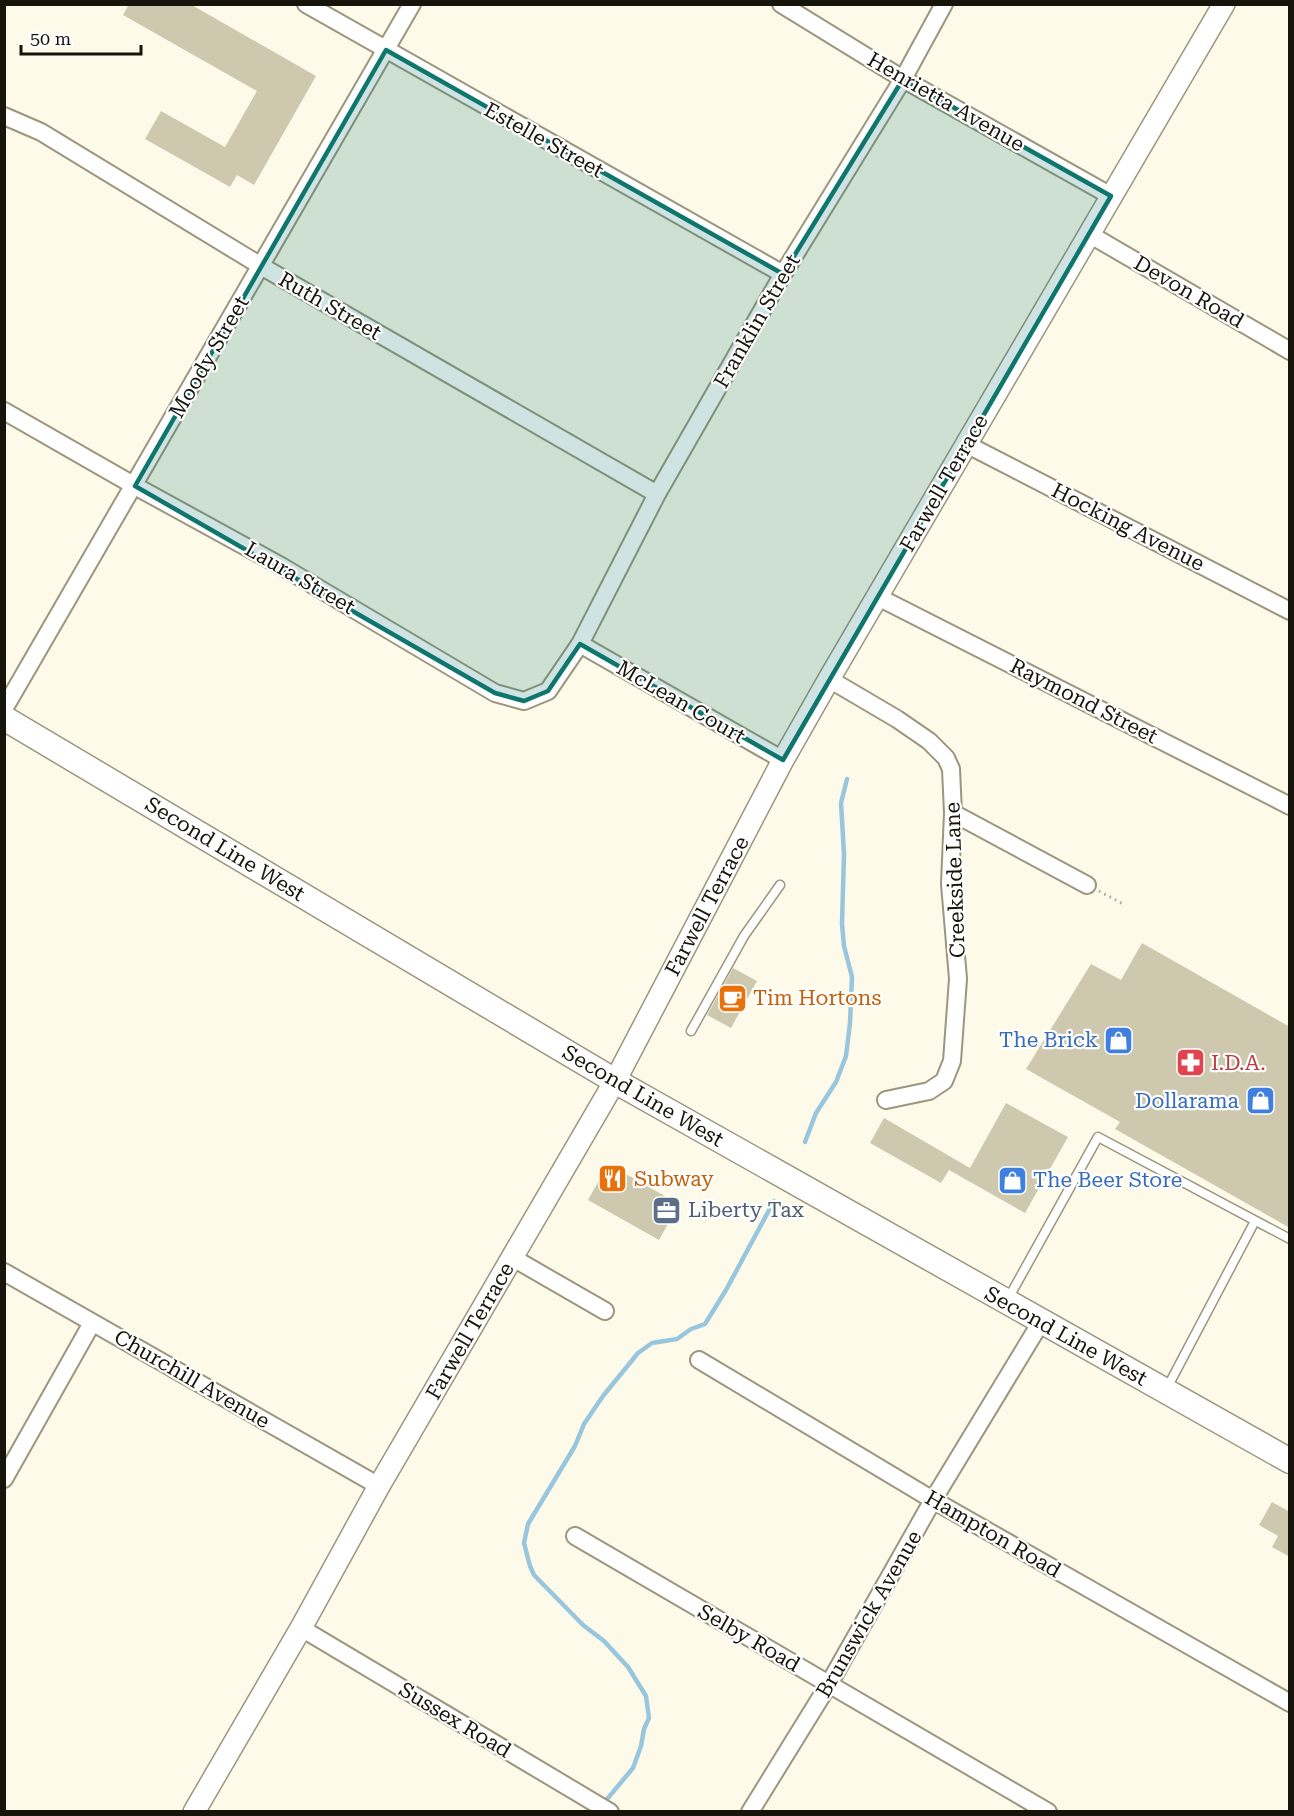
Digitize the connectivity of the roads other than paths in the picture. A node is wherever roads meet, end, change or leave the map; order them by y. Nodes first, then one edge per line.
1 (306, 4) edge
2 (412, 4) edge
3 (781, 4) edge
4 (944, 4) edge
5 (1224, 4) edge
6 (386, 50) junction
7 (903, 79) junction
8 (4, 116) edge
9 (1112, 196) junction
10 (1089, 234) junction
11 (261, 266) junction
12 (783, 274) junction
13 (1289, 348) edge
14 (4, 411) edge
15 (966, 444) junction
16 (135, 486) junction
17 (657, 494) junction
18 (878, 597) junction
19 (1290, 611) edge
20 (580, 644) junction
21 (829, 679) junction
22 (4, 709) edge
23 (4, 718) edge
24 (783, 760) junction
25 (1290, 806) edge
26 (952, 813) junction
27 (780, 885) dead end
28 (1087, 885) road end
29 (692, 1031) dead end
30 (615, 1082) junction
31 (886, 1100) dead end
32 (1255, 1221) junction
33 (1290, 1239) edge
34 (513, 1258) junction
35 (4, 1272) edge
36 (1006, 1302) junction
37 (605, 1311) dead end
38 (1041, 1322) junction
39 (92, 1323) junction
40 (699, 1360) dead end
41 (1165, 1392) junction
42 (1290, 1461) edge
43 (4, 1479) edge
44 (379, 1486) junction
45 (933, 1500) junction
46 (575, 1536) dead end
47 (301, 1628) junction
48 (829, 1684) junction
49 (1290, 1703) edge
50 (609, 1811) edge
51 (194, 1812) edge
52 (750, 1812) edge
53 (1048, 1812) edge

1 - 6 street, Estelle Street
2 - 6 street, Moody Street
3 - 7 street, Henrietta Avenue
4 - 7 street, Franklin Street
5 - 9 street, Farwell Terrace
6 - 11 street, Moody Street
6 - 12 street, Estelle Street
7 - 9 street, Henrietta Avenue
7 - 12 street, Franklin Street
8 - 11 street, Ruth Street
9 - 10 street, Farwell Terrace
10 - 13 street, Devon Road
10 - 15 street, Farwell Terrace
11 - 16 street, Moody Street
11 - 17 street, Ruth Street
12 - 17 street, Franklin Street
14 - 16 street, Laura Street
15 - 18 street, Farwell Terrace
15 - 19 street, Hocking Avenue
16 - 20 street, Laura Street
16 - 22 street, Moody Street
17 - 20 street, Franklin Street
18 - 21 street, Farwell Terrace
18 - 25 street, Raymond Street
20 - 24 street, McLean Court
21 - 24 street, Farwell Terrace
21 - 26 street, Creekside Lane
23 - 30 main road, Second Line West
24 - 30 street, Farwell Terrace
26 - 28 street
26 - 31 street, Creekside Lane
27 - 29 lane
30 - 34 street, Farwell Terrace
30 - 36 main road, Second Line West
32 - 33 lane
32 - 36 lane
32 - 41 lane
34 - 37 street
34 - 44 street, Farwell Terrace
35 - 39 street, Churchill Avenue
36 - 38 main road, Second Line West
38 - 41 main road, Second Line West
38 - 45 street, Brunswick Avenue
39 - 43 street
39 - 44 street, Churchill Avenue
40 - 45 street, Hampton Road
41 - 42 main road, Second Line West
44 - 47 street, Farwell Terrace
45 - 48 street, Brunswick Avenue
45 - 49 street, Hampton Road
46 - 48 street, Selby Road
47 - 50 street, Sussex Road
47 - 51 street, Farwell Terrace
48 - 52 street, Brunswick Avenue
48 - 53 street, Selby Road

